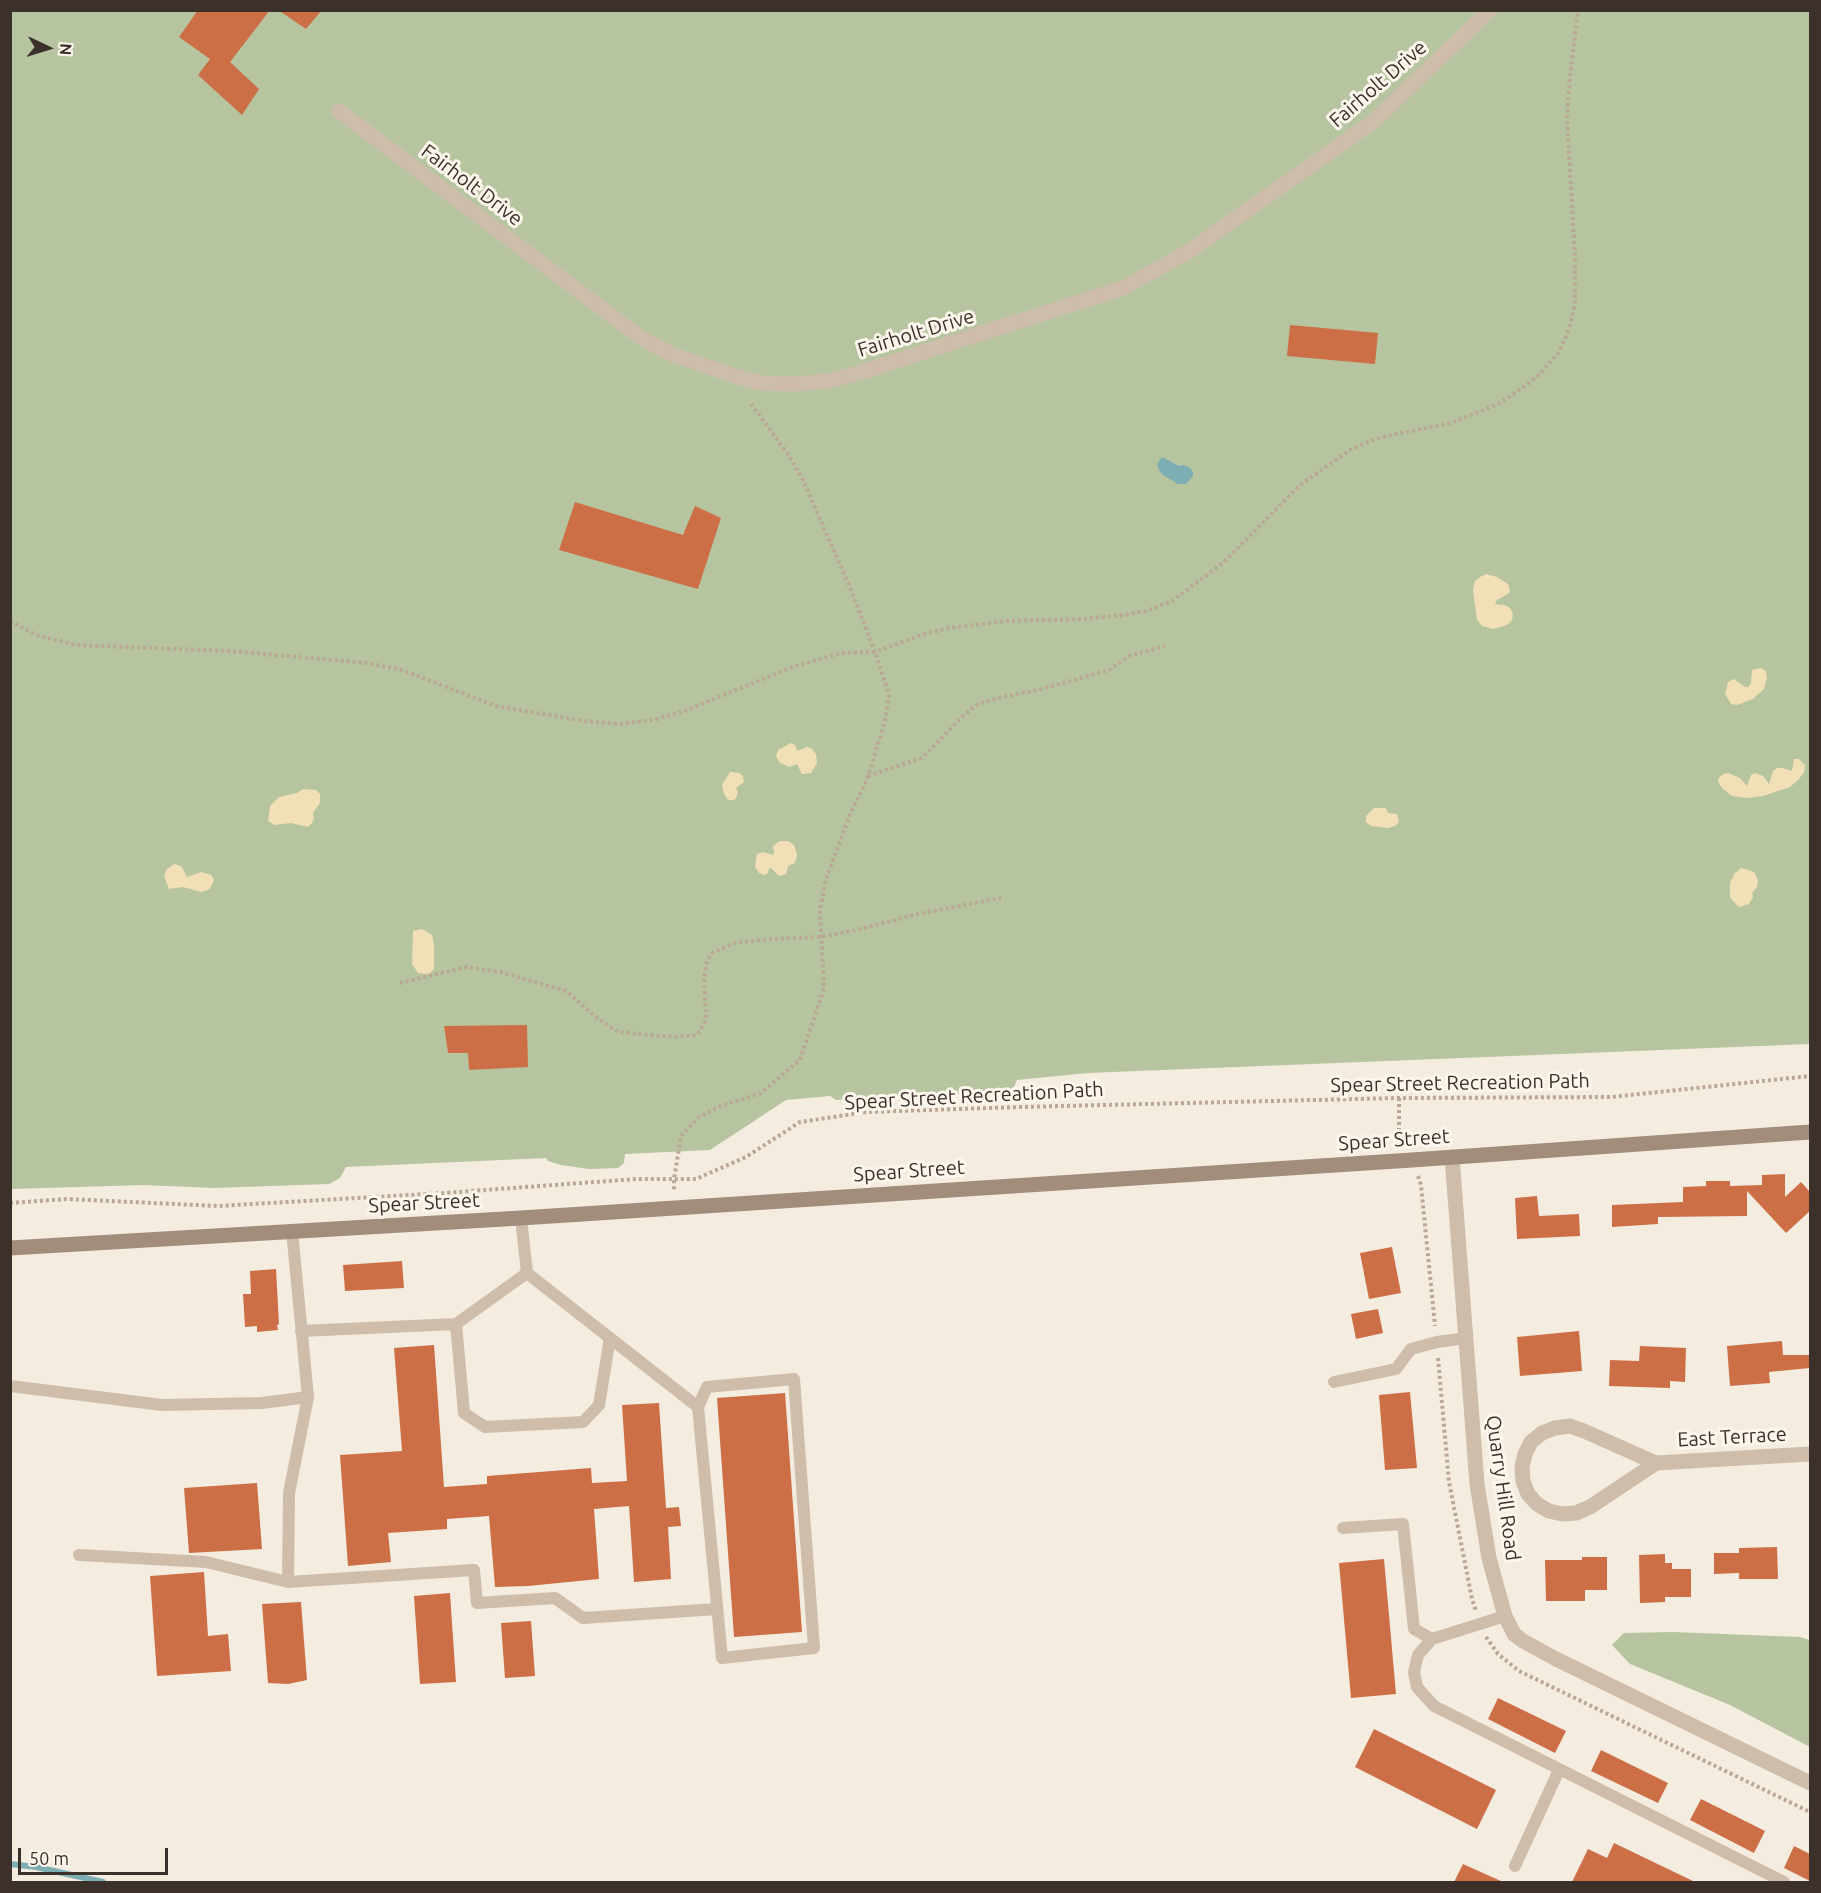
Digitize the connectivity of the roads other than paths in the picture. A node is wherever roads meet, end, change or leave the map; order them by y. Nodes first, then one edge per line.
1 (1490, 10) edge
2 (339, 111) dead end
3 (1810, 1132) edge
4 (1452, 1157) junction
5 (521, 1218) junction
6 (292, 1232) junction
7 (10, 1248) edge
8 (526, 1273) junction
9 (456, 1324) junction
10 (301, 1331) junction
11 (609, 1338) junction
12 (1466, 1338) junction
13 (1334, 1382) dead end
14 (10, 1386) edge
15 (308, 1398) junction
16 (698, 1407) junction
17 (1810, 1454) edge
18 (1656, 1463) junction
19 (1343, 1528) dead end
20 (79, 1555) dead end
21 (288, 1582) junction
22 (717, 1609) junction
23 (1505, 1616) junction
24 (1432, 1639) junction
25 (1559, 1770) junction
26 (1810, 1783) edge
27 (1515, 1866) dead end
28 (1784, 1882) edge

1 - 2 street, Fairholt Drive
3 - 4 main road, Spear Street
4 - 5 main road, Spear Street
4 - 12 street, Quarry Hill Road
5 - 6 main road, Spear Street
5 - 8 lane
6 - 7 main road, Spear Street
6 - 10 lane
8 - 9 lane
8 - 11 lane
9 - 10 lane
9 - 11 lane
10 - 15 lane
11 - 16 lane
12 - 13 lane
12 - 23 street, Quarry Hill Road
14 - 15 lane
15 - 21 lane
16 - 22 lane
16 - 22 lane
17 - 18 street, East Terrace
18 - 18 street, East Terrace
19 - 24 lane
20 - 21 lane
21 - 22 lane
23 - 24 lane
23 - 26 street, Quarry Hill Road
24 - 25 lane
25 - 27 lane
25 - 28 lane

